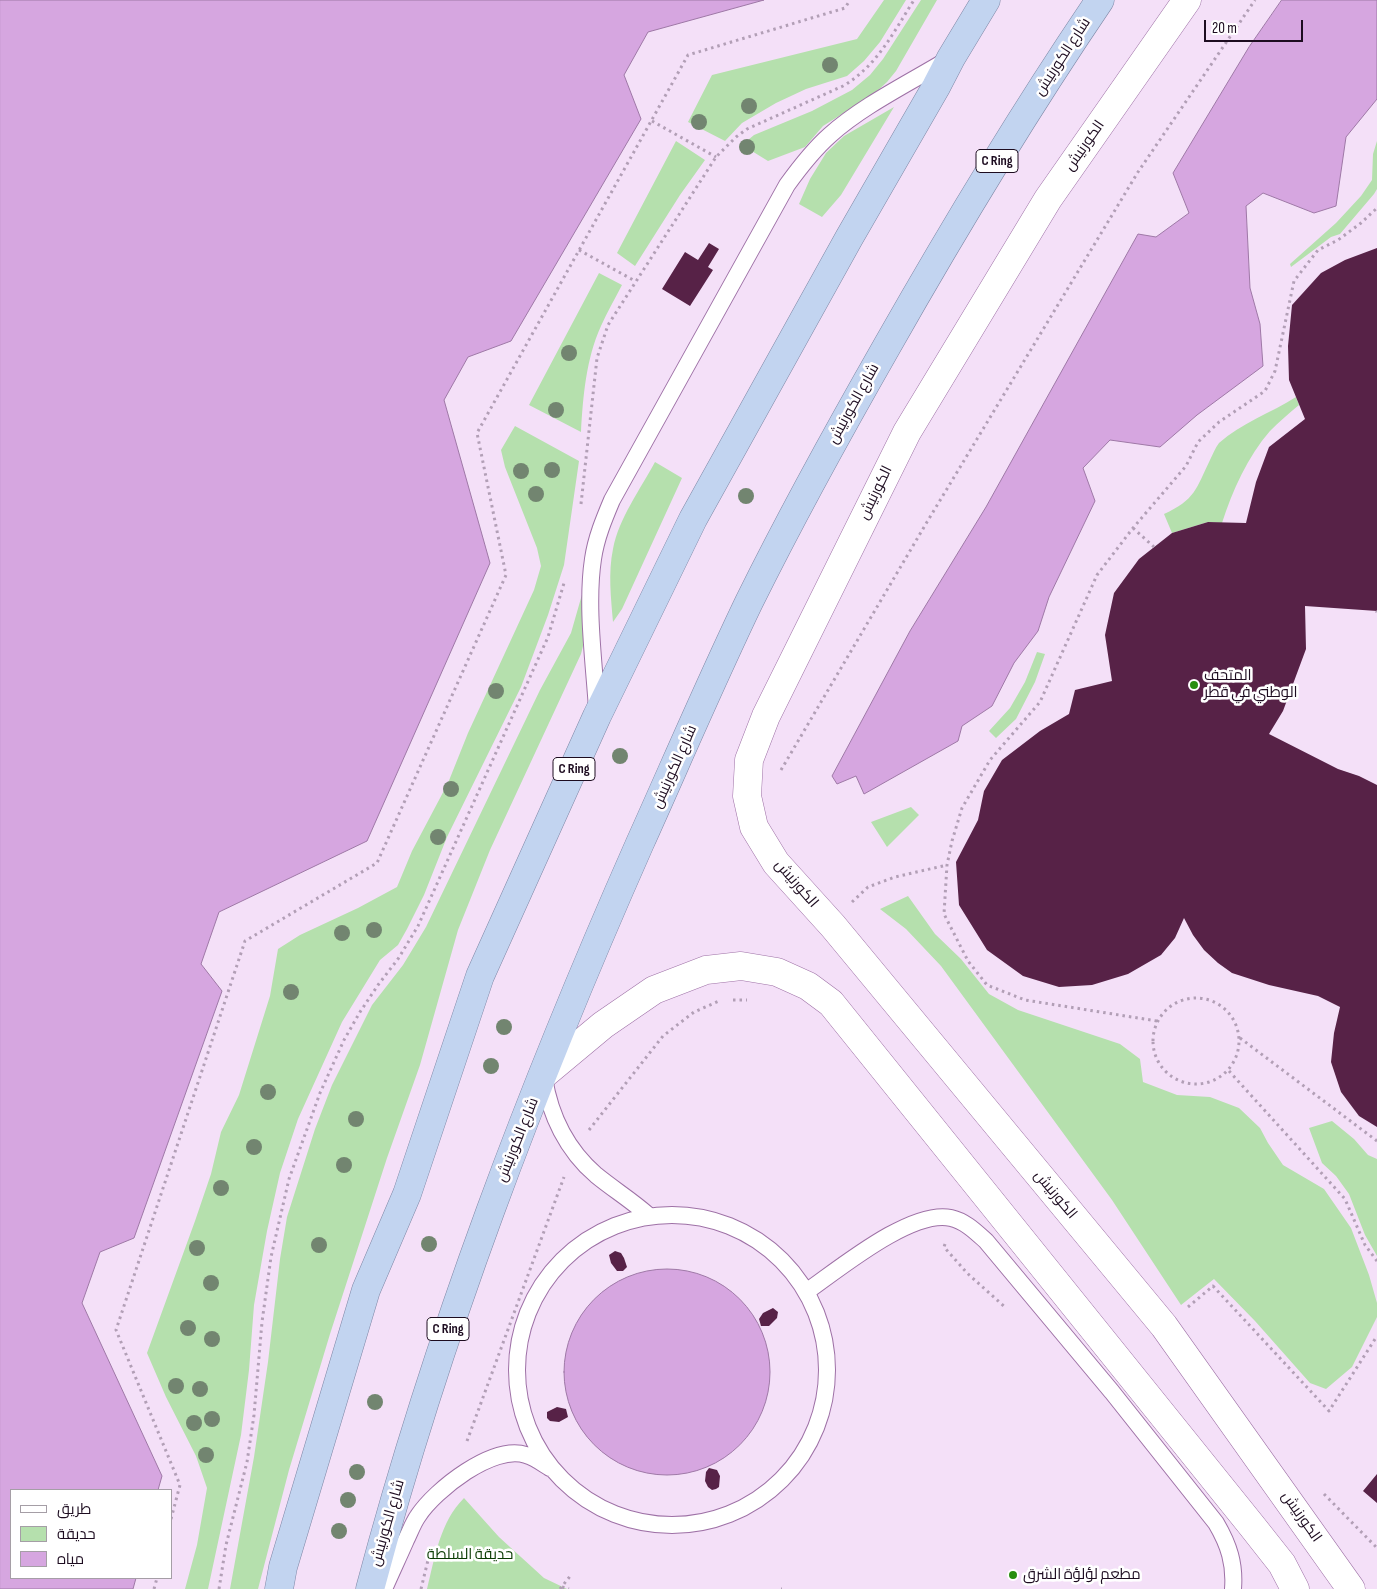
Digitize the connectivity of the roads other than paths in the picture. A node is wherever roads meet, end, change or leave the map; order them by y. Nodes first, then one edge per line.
1 (986, 0) edge
2 (1100, 0) edge
3 (1187, 0) edge
4 (951, 58) junction
5 (598, 716) junction
6 (544, 1074) junction
7 (648, 1215) junction
8 (806, 1292) junction
9 (550, 1468) junction
10 (279, 1589) edge
11 (370, 1589) edge
12 (384, 1589) edge
13 (1233, 1589) edge
14 (1295, 1589) edge
15 (1352, 1589) edge

1 - 4 highway, C Ring
2 - 6 highway, شارع الكورنيش / C Ring
3 - 15 street, الكورنيش
4 - 5 highway, C Ring
4 - 5 lane
5 - 10 highway, C Ring
6 - 7 lane
6 - 11 highway, شارع الكورنيش / C Ring
6 - 14 street
7 - 8 lane
7 - 9 lane
8 - 9 lane
8 - 13 lane
9 - 12 lane

